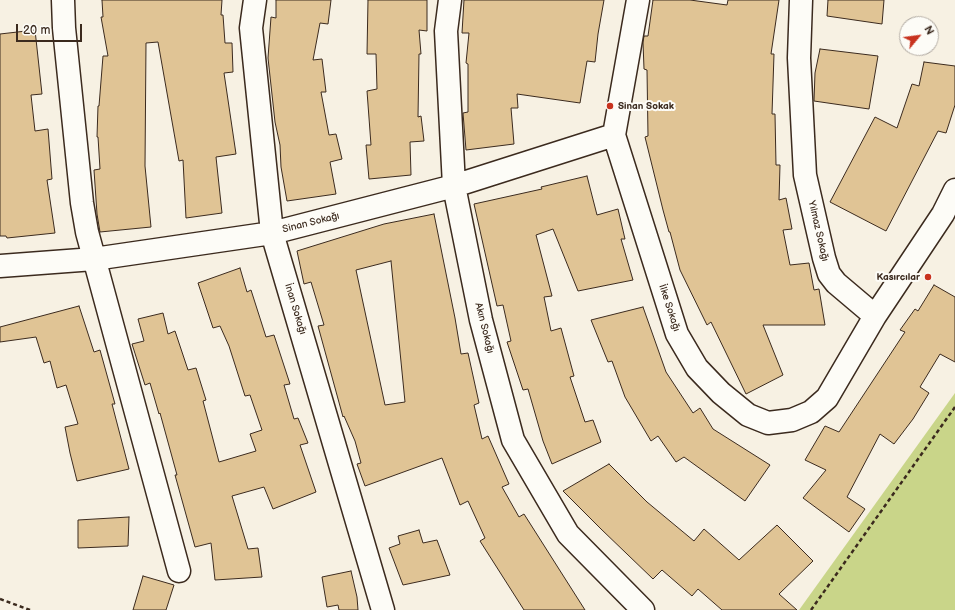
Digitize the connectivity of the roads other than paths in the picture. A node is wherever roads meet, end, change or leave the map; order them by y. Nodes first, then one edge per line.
1 (63, 0) edge
2 (255, 0) edge
3 (450, 0) edge
4 (638, 0) edge
5 (801, 0) edge
6 (614, 135) junction
7 (454, 186) junction
8 (955, 190) edge
9 (272, 233) junction
10 (94, 258) junction
11 (0, 266) edge
12 (875, 316) junction
13 (179, 571) dead end
14 (383, 610) edge
15 (644, 610) edge

1 - 10 street
2 - 9 street, İnan Sokağı
3 - 7 street, Akın Sokağı
4 - 6 street, İlke Sokağı
5 - 12 street, Yılmaz Sokağı
6 - 7 street, Sinan Sokağı
6 - 12 street, İlke Sokağı
7 - 9 street, Sinan Sokağı
7 - 15 street, Akın Sokağı
8 - 12 street
9 - 10 street, Sinan Sokağı
9 - 14 street, İnan Sokağı
10 - 11 street, Sinan Sokağı
10 - 13 street

